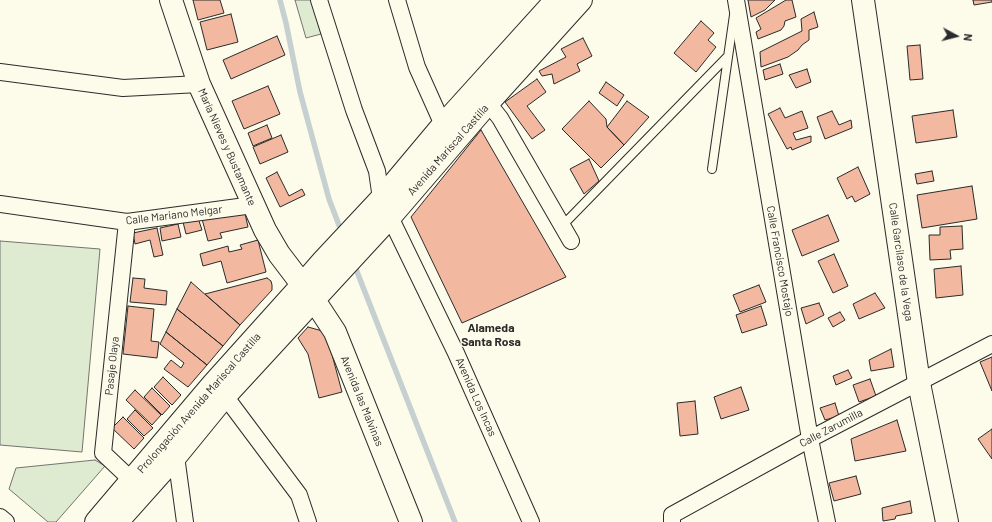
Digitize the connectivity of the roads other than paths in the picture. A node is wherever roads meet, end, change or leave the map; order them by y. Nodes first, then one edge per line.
1 (171, 0) edge
2 (319, 0) edge
3 (397, 0) edge
4 (556, 0) edge
5 (581, 0) edge
6 (736, 0) edge
7 (863, 0) edge
8 (727, 57) junction
9 (0, 72) edge
10 (199, 84) junction
11 (480, 97) junction
12 (443, 125) junction
13 (712, 169) dead end
14 (0, 204) edge
15 (253, 205) junction
16 (385, 208) junction
17 (127, 222) junction
18 (562, 226) junction
19 (571, 241) dead end
20 (308, 292) junction
21 (992, 344) edge
22 (919, 383) junction
23 (219, 390) junction
24 (810, 439) junction
25 (176, 456) junction
26 (138, 486) junction
27 (0, 517) edge
28 (672, 518) edge
29 (6, 522) edge
30 (96, 522) edge
31 (117, 522) edge
32 (185, 522) edge
33 (308, 522) edge
34 (410, 522) edge
35 (531, 522) edge
36 (827, 522) edge
37 (947, 522) edge

1 - 10 main road, María Nieves y Bustamante
2 - 16 street, Avenida Los Incas
3 - 12 street
4 - 11 main road, Avenida Mariscal Castilla
5 - 11 main road, Avenida Mariscal Castilla
6 - 8 lane
6 - 24 street, Calle Francisco Mostajo
7 - 22 main road, Calle Garcilaso de la Vega
8 - 13 lane
8 - 18 lane
9 - 10 street
10 - 15 main road, María Nieves y Bustamante
11 - 12 main road, Avenida Mariscal Castilla
11 - 16 main road, Avenida Mariscal Castilla
11 - 18 street
12 - 16 main road, Avenida Mariscal Castilla
14 - 17 street, Calle Mariano Melgar
15 - 17 street, Calle Mariano Melgar
15 - 20 main road, María Nieves y Bustamante
16 - 20 main road, Avenida Mariscal Castilla
16 - 20 main road, Avenida Mariscal Castilla
16 - 35 street, Avenida Los Incas
17 - 26 street, Pasaje Olaya
18 - 19 street
20 - 23 main road, Prolongación Avenida Mariscal Castilla
20 - 34 main road, Avenida las Malvinas
21 - 22 street, Calle Zarumilla
22 - 24 street, Calle Zarumilla
22 - 37 main road, Calle Garcilaso de la Vega
23 - 25 main road, Prolongación Avenida Mariscal Castilla
23 - 26 main road, Prolongación Avenida Mariscal Castilla
23 - 33 street
24 - 28 street, Calle Zarumilla
24 - 36 street, Calle Francisco Mostajo
25 - 26 main road, Prolongación Avenida Mariscal Castilla
25 - 32 street
26 - 30 main road, Prolongación Avenida Mariscal Castilla
26 - 31 main road, Prolongación Avenida Mariscal Castilla
27 - 29 street

